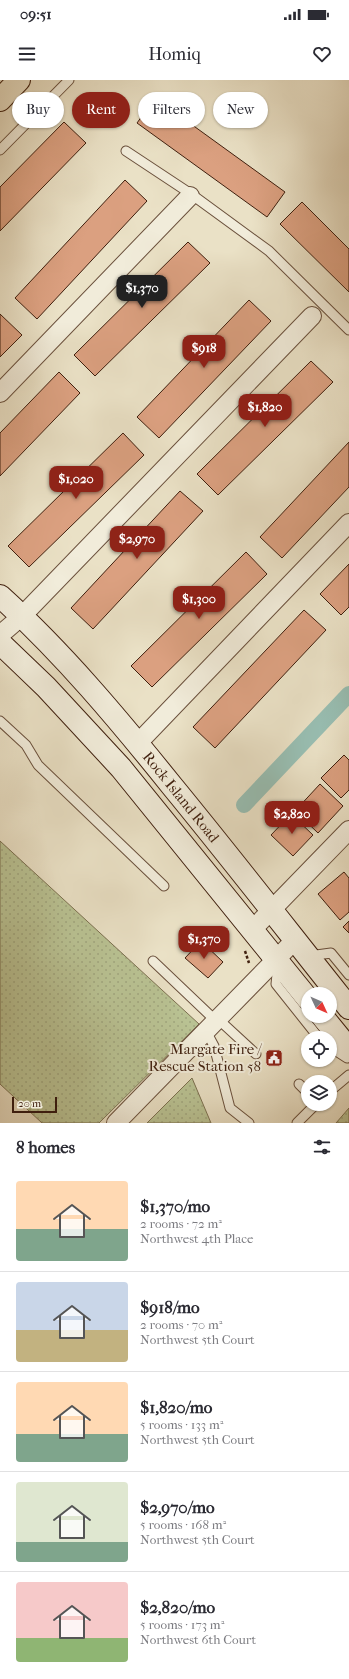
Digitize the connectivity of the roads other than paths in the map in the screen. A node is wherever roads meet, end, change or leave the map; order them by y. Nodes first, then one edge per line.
1 (19, 80) edge
2 (69, 80) edge
3 (0, 100) edge
4 (0, 150) edge
5 (126, 151) dead end
6 (190, 195) junction
7 (318, 310) junction
8 (349, 330) edge
9 (0, 393) edge
10 (349, 523) edge
11 (0, 596) edge
12 (22, 616) junction
13 (0, 635) edge
14 (0, 643) edge
15 (0, 721) edge
16 (138, 743) junction
17 (349, 830) edge
18 (164, 886) dead end
19 (271, 911) junction
20 (252, 930) junction
21 (301, 948) junction
22 (153, 961) dead end
23 (277, 961) junction
24 (349, 975) edge
25 (301, 990) edge
26 (349, 1008) edge
27 (328, 1023) edge
28 (213, 1024) junction
29 (313, 1031) edge
30 (349, 1049) edge
31 (337, 1052) edge
32 (256, 1054) dead end
33 (349, 1057) edge
34 (349, 1075) edge
35 (337, 1086) edge
36 (309, 1111) edge
37 (116, 1123) edge
38 (249, 1123) edge
39 (298, 1123) edge

1 - 3 main road
2 - 4 lane
5 - 6 lane
6 - 7 lane
6 - 9 street
7 - 8 lane
7 - 12 street
10 - 16 street
11 - 12 main road, Rock Island Road
12 - 13 street
12 - 16 main road, Rock Island Road
14 - 20 main road, Rock Island Road
15 - 18 lane
16 - 19 main road, Rock Island Road
17 - 19 street
19 - 20 street
19 - 21 main road, Rock Island Road
20 - 23 main road, Rock Island Road
21 - 23 street
21 - 24 lane
21 - 26 main road, Rock Island Road
22 - 28 lane
23 - 25 main road, Rock Island Road
23 - 28 street
23 - 29 lane
27 - 30 main road
28 - 32 lane
28 - 37 street
28 - 38 lane
31 - 33 lane
34 - 35 lane
36 - 39 lane

